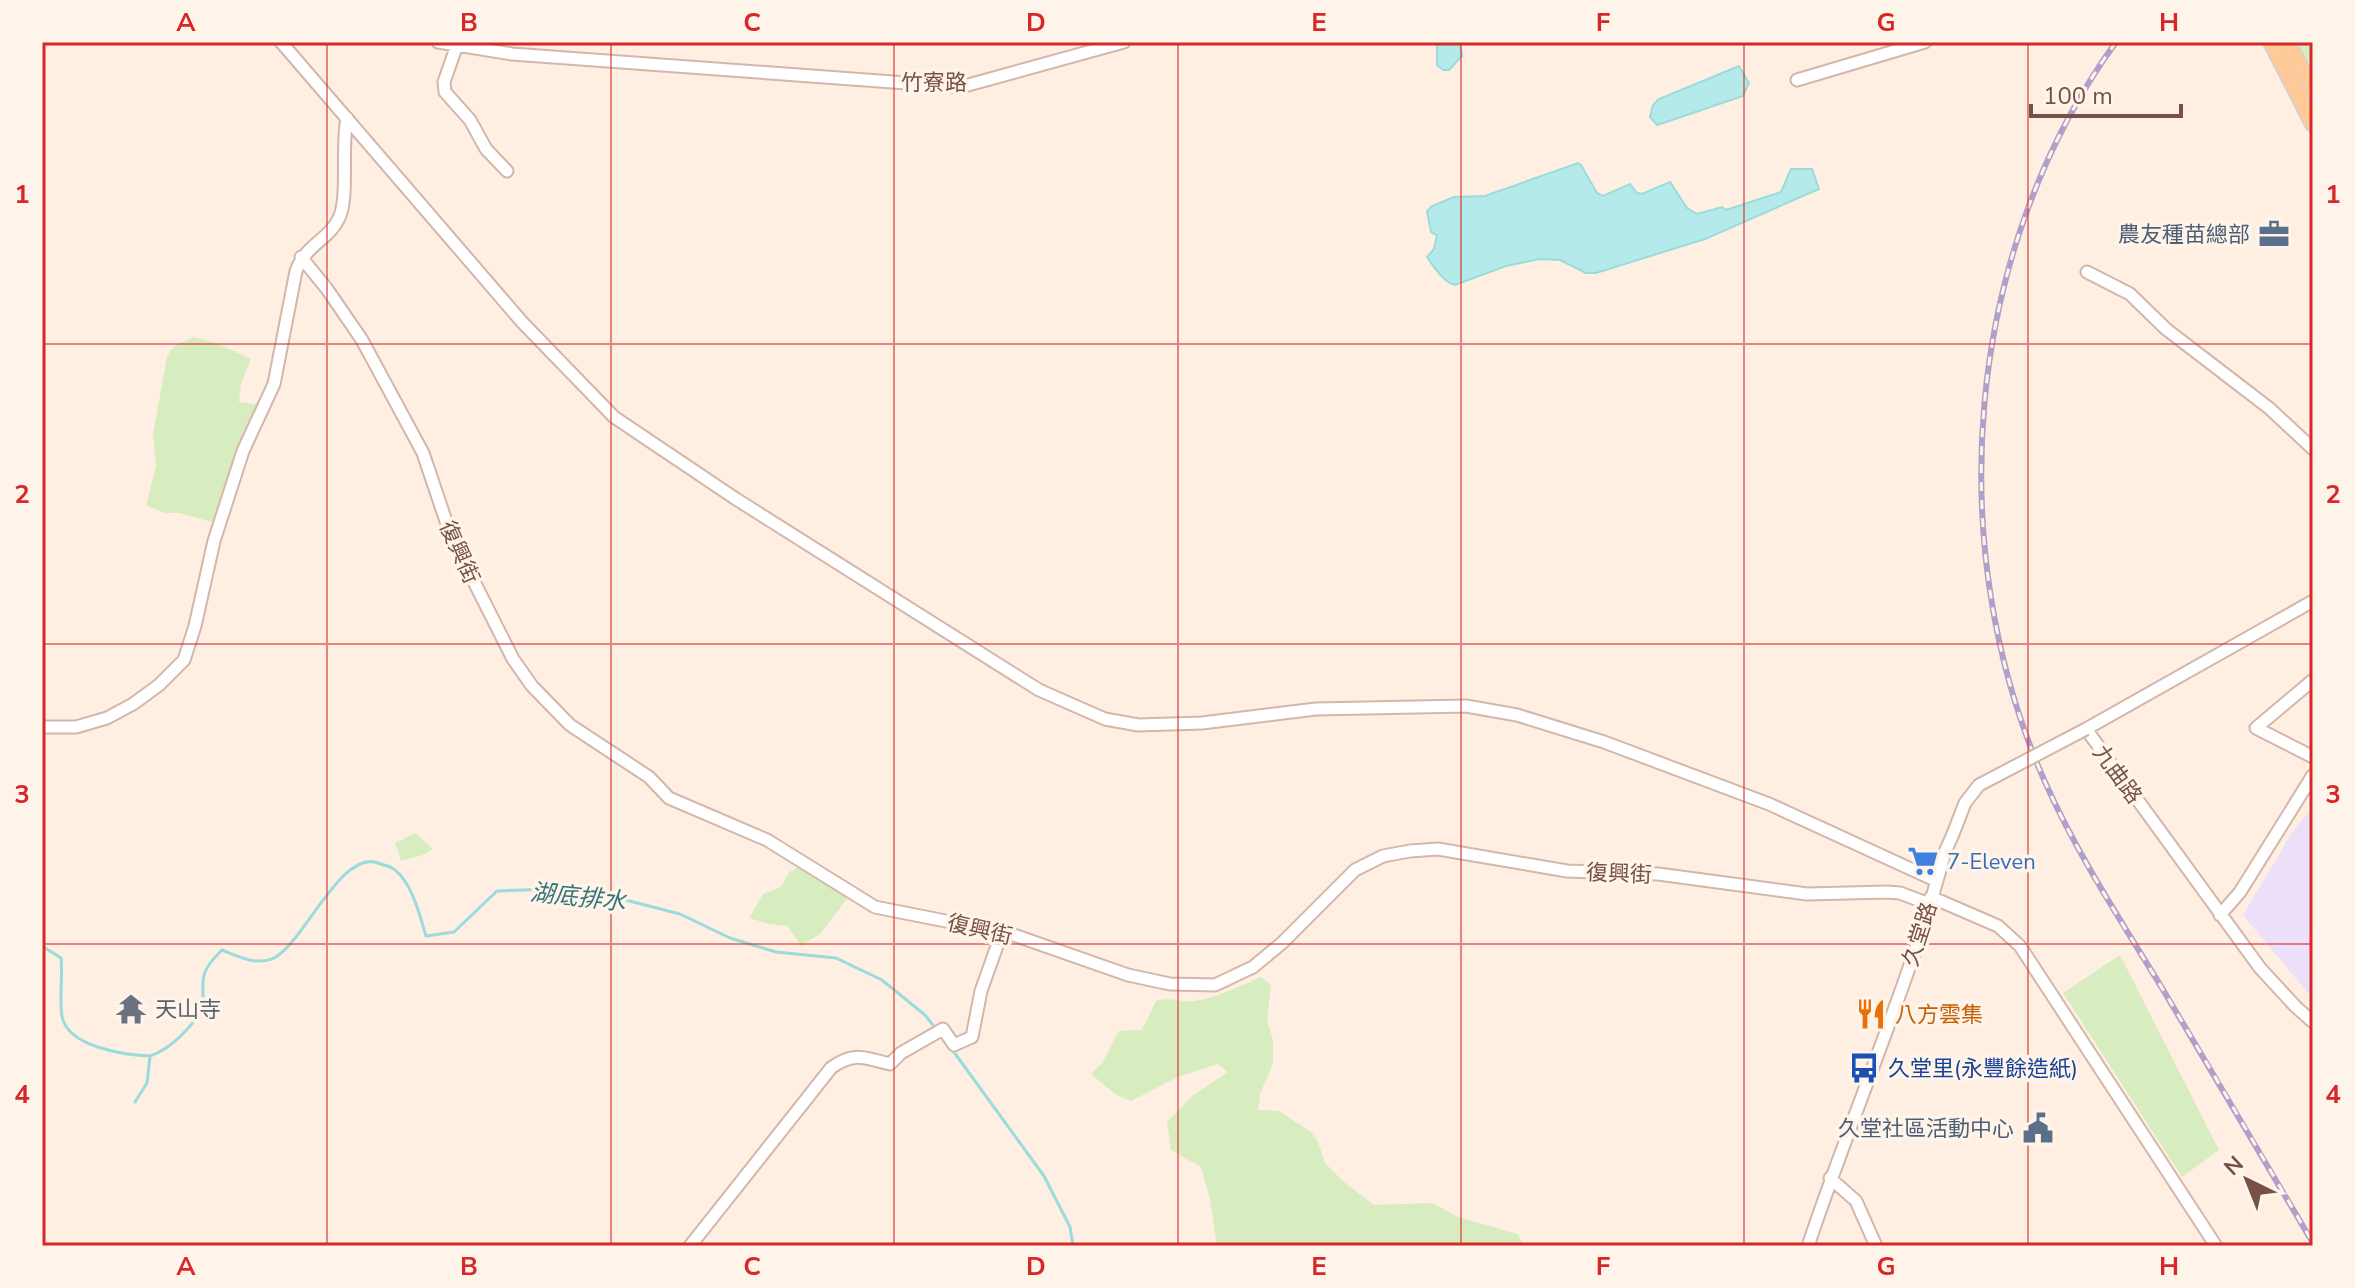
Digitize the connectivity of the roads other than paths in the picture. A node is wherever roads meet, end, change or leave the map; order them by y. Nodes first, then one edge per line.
1 (281, 42) edge
2 (438, 42) edge
3 (1124, 42) edge
4 (1925, 42) edge
5 (2271, 42) edge
6 (2287, 42) edge
7 (457, 44) edge
8 (1797, 80) dead end
9 (2313, 91) edge
10 (347, 118) junction
11 (2313, 124) edge
12 (507, 171) dead end
13 (301, 257) junction
14 (2087, 272) dead end
15 (2313, 449) edge
16 (2313, 601) edge
17 (2313, 680) edge
18 (42, 727) edge
19 (2086, 729) junction
20 (2313, 757) edge
21 (2313, 775) edge
22 (1937, 881) junction
23 (1930, 901) junction
24 (2220, 915) junction
25 (1002, 932) junction
26 (2313, 1022) edge
27 (1830, 1178) junction
28 (690, 1246) edge
29 (1808, 1246) edge
30 (1876, 1246) edge
31 (2216, 1246) edge

1 - 10 street
2 - 7 street, 竹寮路
3 - 7 street, 竹寮路
4 - 8 street
5 - 11 main road
6 - 9 main road
7 - 12 street
10 - 13 street
10 - 22 street
13 - 18 street
13 - 25 street, 復興街
14 - 15 street
16 - 19 street, 九曲路
17 - 20 street
19 - 22 street, 久堂路, bridge
19 - 24 street, 九曲路
21 - 24 street
22 - 23 street, 久堂路
23 - 25 street, 復興街
23 - 27 street, 久堂路
23 - 31 street, 復興街
24 - 26 street, 九曲路
25 - 28 street
27 - 29 street, 久堂路
27 - 30 street

